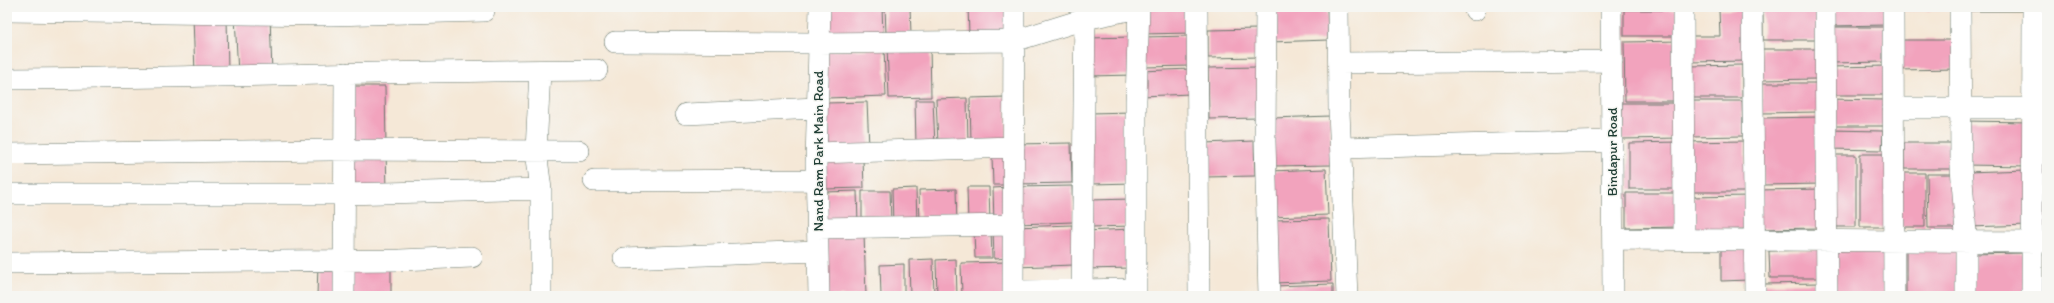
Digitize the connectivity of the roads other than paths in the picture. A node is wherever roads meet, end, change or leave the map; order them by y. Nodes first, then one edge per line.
1 (820, 7) edge
2 (1014, 7) edge
3 (1139, 7) edge
4 (1197, 7) edge
5 (1266, 7) edge
6 (1338, 7) edge
7 (1611, 7) edge
8 (1683, 7) edge
9 (1752, 7) edge
10 (1825, 7) edge
11 (1893, 7) edge
12 (1960, 7) edge
13 (2033, 7) edge
14 (7, 11) edge
15 (484, 11) dead end
16 (1085, 13) edge
17 (1014, 41) junction
18 (615, 42) dead end
19 (819, 43) junction
20 (1612, 61) junction
21 (1339, 63) junction
22 (597, 70) dead end
23 (540, 71) junction
24 (345, 73) junction
25 (7, 79) edge
26 (1961, 107) junction
27 (817, 108) junction
28 (1893, 108) junction
29 (2040, 108) edge
30 (686, 114) dead end
31 (1612, 141) junction
32 (1014, 147) junction
33 (1341, 148) junction
34 (344, 150) junction
35 (536, 151) junction
36 (579, 151) dead end
37 (816, 153) junction
38 (7, 154) edge
39 (816, 180) junction
40 (594, 181) dead end
41 (541, 189) junction
42 (7, 194) edge
43 (344, 194) junction
44 (1014, 225) junction
45 (817, 228) junction
46 (1613, 239) junction
47 (1684, 239) junction
48 (1754, 240) junction
49 (1827, 240) junction
50 (1893, 241) junction
51 (1965, 241) junction
52 (2039, 242) edge
53 (818, 252) junction
54 (472, 258) dead end
55 (624, 258) dead end
56 (344, 261) junction
57 (7, 264) edge
58 (1082, 292) edge
59 (1013, 293) edge
60 (1136, 293) edge
61 (344, 296) edge
62 (541, 296) edge
63 (819, 296) edge
64 (1198, 296) edge
65 (1269, 296) edge
66 (1348, 296) edge
67 (1613, 296) edge
68 (1755, 296) edge
69 (1827, 296) edge
70 (1894, 296) edge
71 (1966, 296) edge
72 (2032, 296) edge

1 - 19 street, Nand Ram Park Main Road
2 - 17 street
3 - 16 street
3 - 60 street
4 - 64 street
5 - 65 street
6 - 21 street
7 - 20 street, Bindapur Road
8 - 47 street
9 - 48 street
10 - 49 street
11 - 28 street
12 - 26 street
13 - 29 street
14 - 15 street
16 - 17 street
16 - 58 street
17 - 19 street
17 - 32 street
18 - 19 street
19 - 27 street, Nand Ram Park Main Road
20 - 21 street
20 - 31 street, Bindapur Road
21 - 33 street
22 - 23 street
23 - 24 street
23 - 35 street
24 - 25 street
24 - 34 street
26 - 28 street
26 - 29 street
26 - 51 street
27 - 30 street
27 - 37 street, Nand Ram Park Main Road
28 - 50 street
29 - 52 street
31 - 33 street
31 - 46 street, Bindapur Road
32 - 37 street
32 - 44 street
33 - 66 street
34 - 35 street
34 - 38 street
34 - 43 street
35 - 36 street
35 - 41 street
37 - 39 street, Nand Ram Park Main Road
39 - 40 street
39 - 45 street, Nand Ram Park Main Road
41 - 43 street
41 - 62 street
42 - 43 street
43 - 56 street
44 - 45 street
44 - 59 street
45 - 53 street, Nand Ram Park Main Road
46 - 47 street
46 - 67 street, Bindapur Road
47 - 48 street
48 - 49 street
48 - 68 street
49 - 50 street
49 - 69 street
50 - 51 street
50 - 70 street
51 - 52 street
51 - 71 street
52 - 72 street
53 - 55 street
53 - 63 street, Nand Ram Park Main Road
54 - 56 street
56 - 57 street
56 - 61 street
58 - 59 street
58 - 60 street

